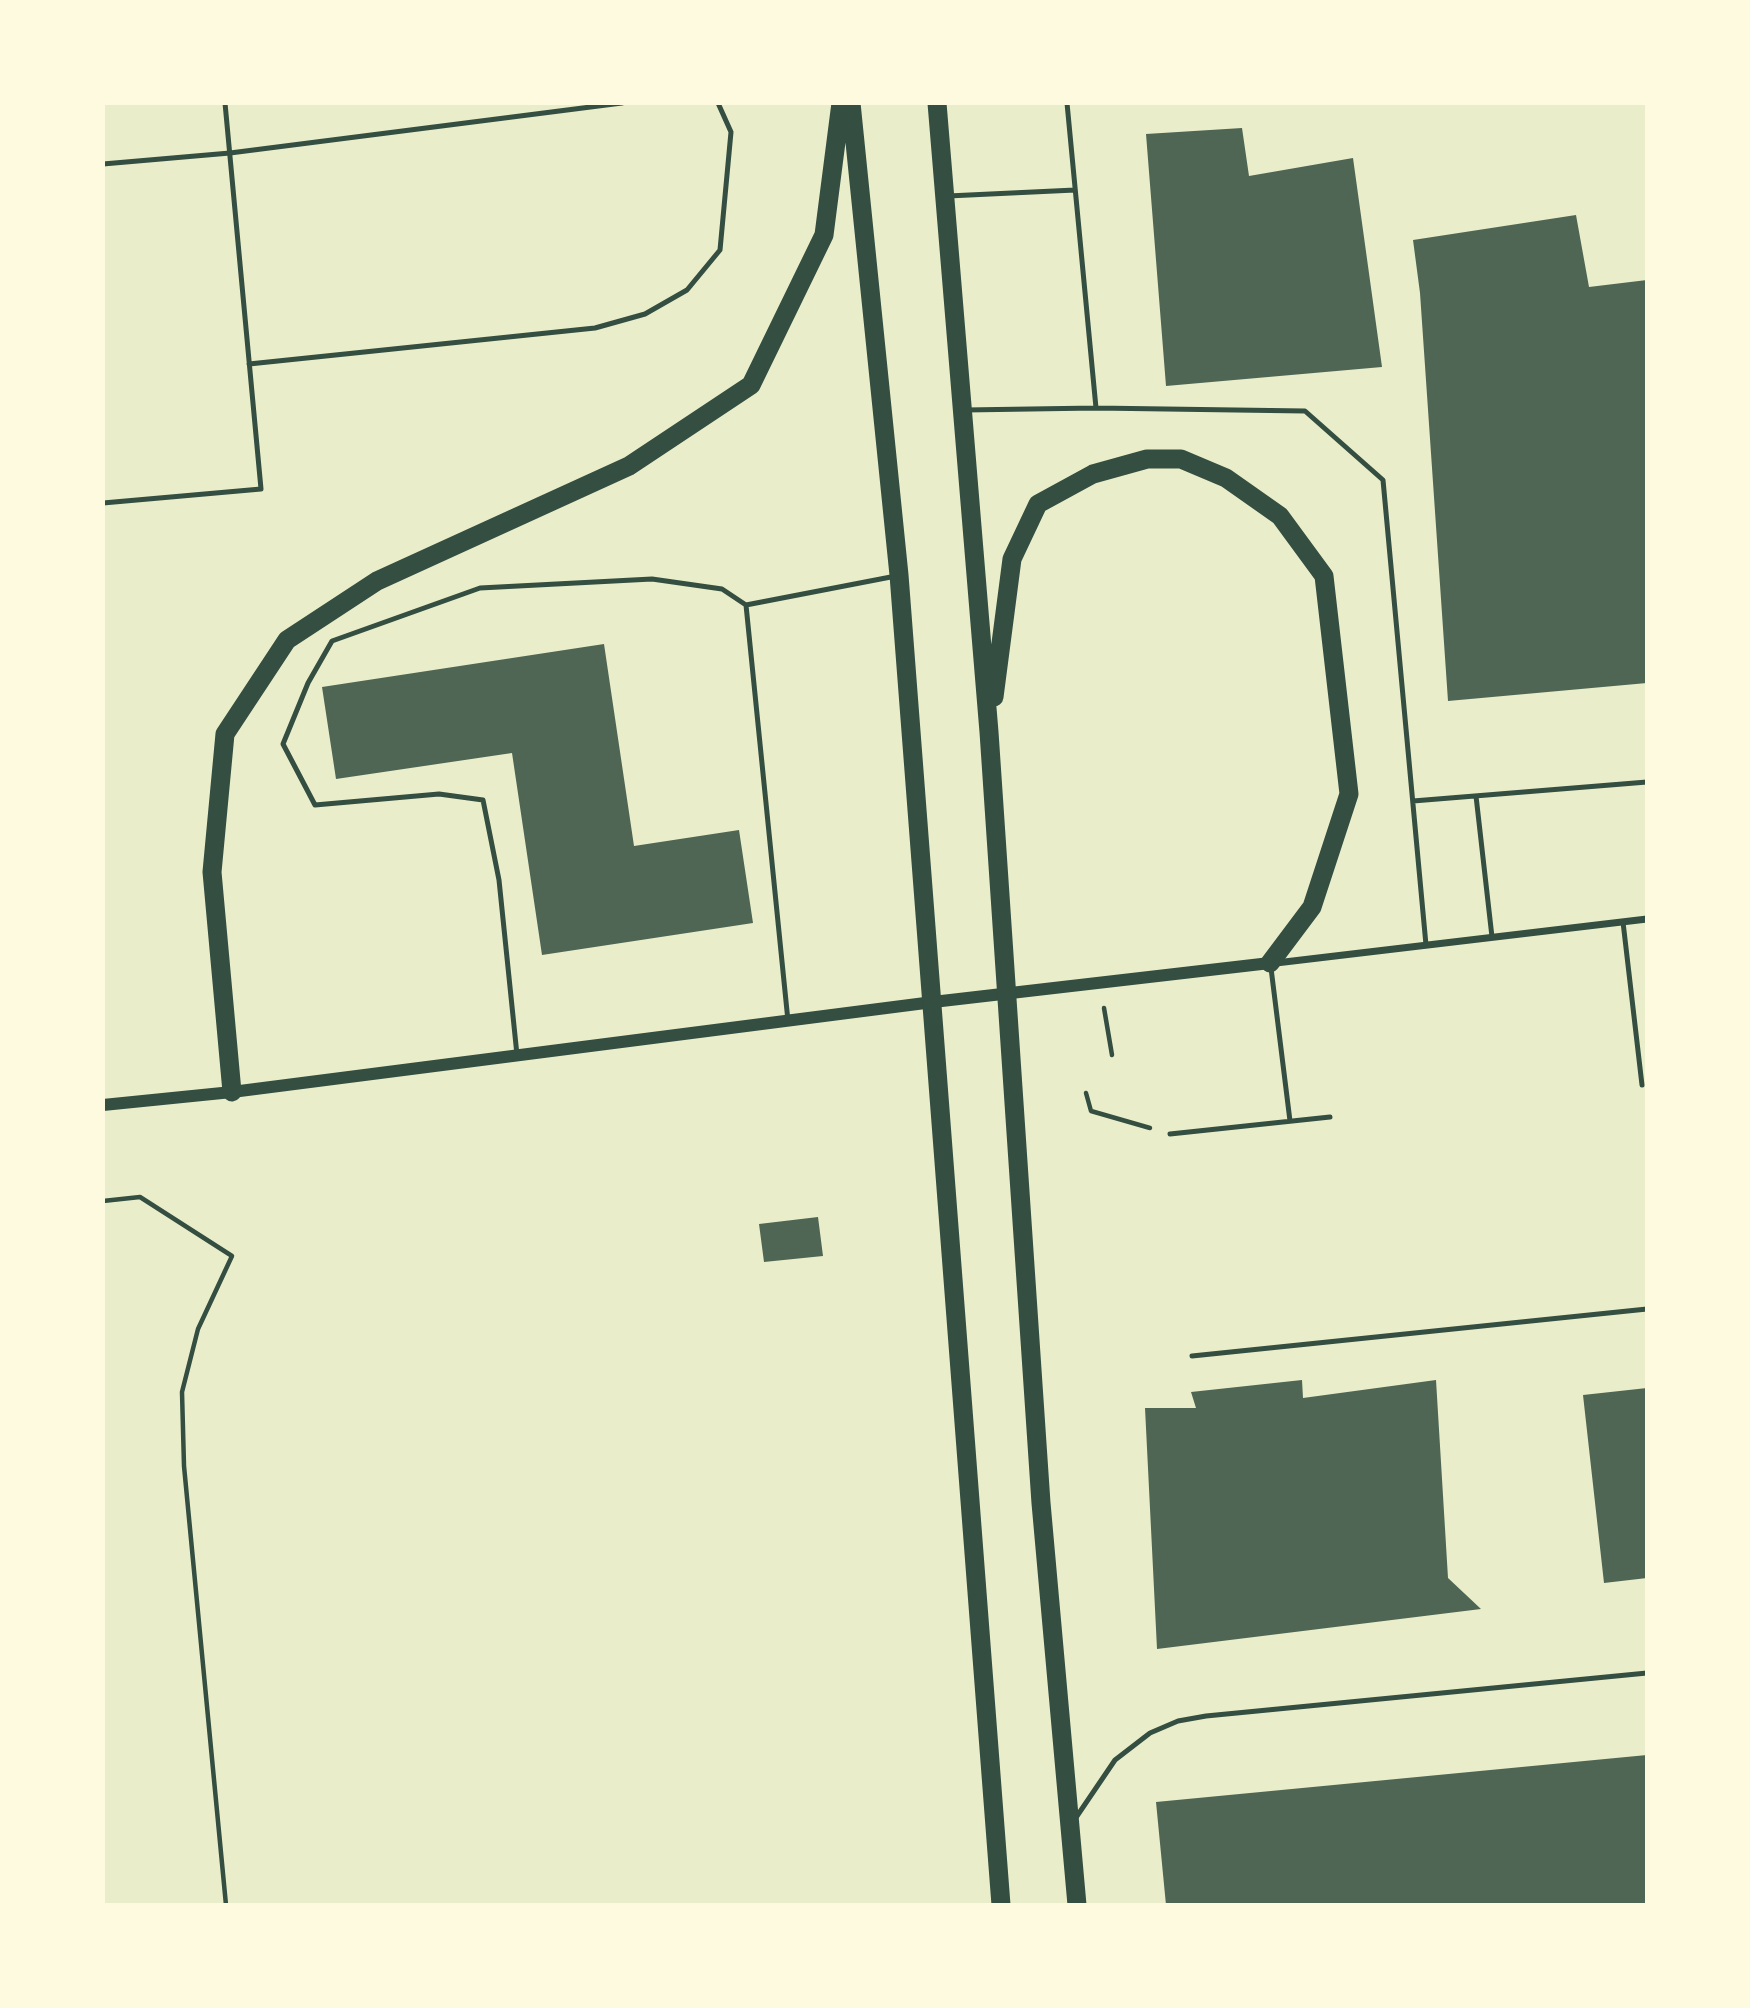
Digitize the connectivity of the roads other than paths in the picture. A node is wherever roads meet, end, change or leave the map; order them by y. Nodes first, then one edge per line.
1 (225, 103) edge
2 (622, 103) edge
3 (718, 103) edge
4 (841, 103) edge
5 (851, 103) edge
6 (937, 103) edge
7 (1067, 103) edge
8 (230, 153) junction
9 (103, 164) edge
10 (1075, 190) junction
11 (945, 196) junction
12 (249, 364) junction
13 (1096, 408) junction
14 (962, 410) junction
15 (103, 503) edge
16 (899, 575) junction
17 (746, 605) junction
18 (989, 732) junction
19 (1647, 782) edge
20 (1476, 796) junction
21 (1413, 801) junction
22 (1647, 919) edge
23 (1623, 921) junction
24 (1492, 937) junction
25 (1426, 945) junction
26 (1270, 963) junction
27 (1008, 995) junction
28 (933, 1002) junction
29 (788, 1021) junction
30 (517, 1055) junction
31 (1642, 1085) dead end
32 (232, 1092) junction
33 (103, 1105) edge
34 (1330, 1117) dead end
35 (1290, 1121) junction
36 (1170, 1134) road end
37 (1647, 1309) edge
38 (1192, 1356) dead end
39 (1647, 1673) edge
40 (1069, 1828) junction
41 (1001, 1905) edge
42 (1077, 1905) edge

1 - 8 lane
2 - 8 lane
3 - 12 lane
4 - 32 highway
5 - 16 highway
6 - 11 highway
7 - 10 lane
8 - 9 lane
8 - 12 lane
10 - 11 lane
10 - 13 lane
11 - 14 highway
12 - 15 lane
13 - 14 lane
13 - 21 lane
14 - 18 highway
16 - 17 lane
16 - 28 highway
17 - 29 lane
17 - 30 lane
18 - 26 highway
18 - 27 highway
19 - 20 lane
20 - 21 lane
20 - 24 lane
21 - 25 lane
22 - 23 street
23 - 24 street
23 - 31 lane
24 - 25 street
25 - 26 street
26 - 27 street
26 - 35 lane
27 - 28 street
27 - 40 highway
28 - 29 street
28 - 41 highway
29 - 30 street
30 - 32 street
32 - 33 street
34 - 35 lane
35 - 36 lane
37 - 38 lane
39 - 40 lane
40 - 42 highway

